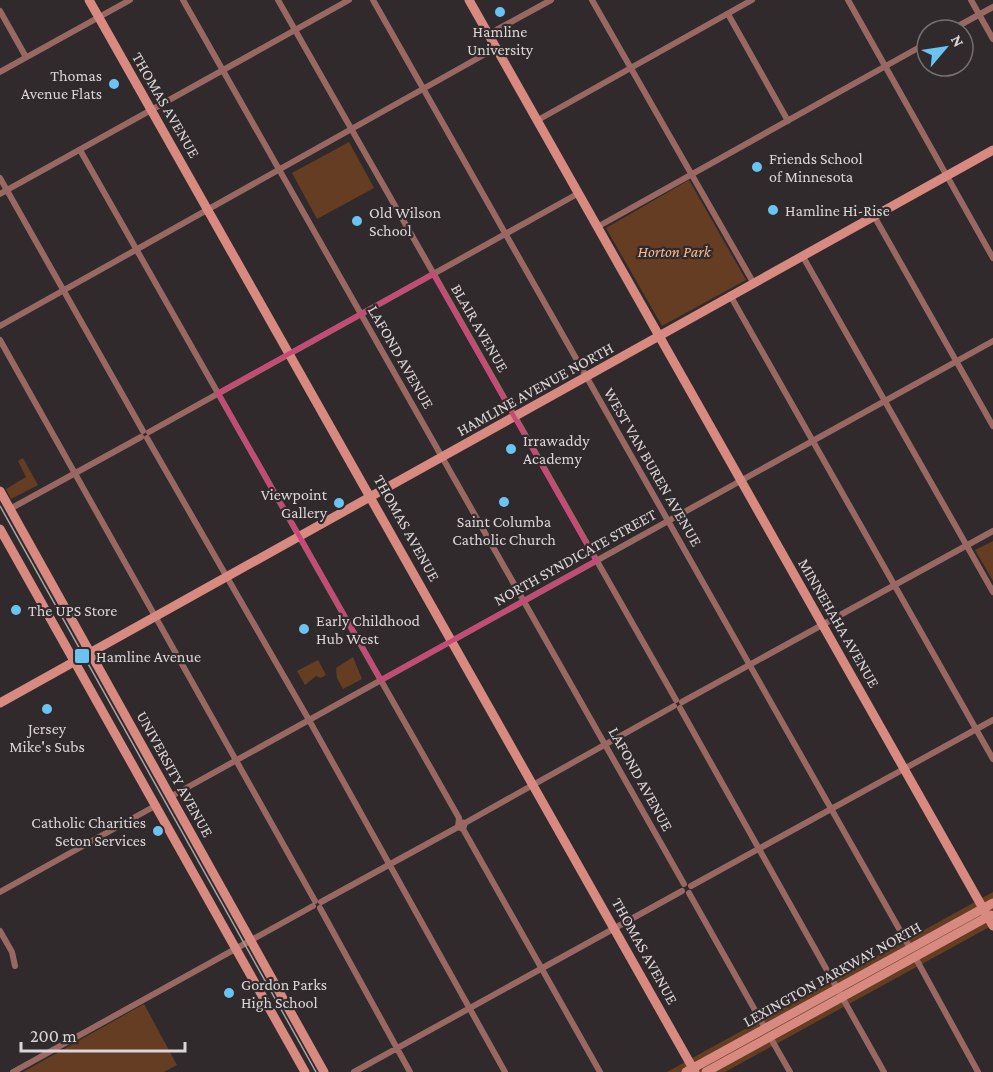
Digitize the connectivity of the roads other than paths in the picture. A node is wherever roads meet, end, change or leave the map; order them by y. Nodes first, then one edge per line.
1 (88, 0) edge
2 (130, 0) edge
3 (183, 0) edge
4 (278, 0) edge
5 (349, 0) edge
6 (373, 0) edge
7 (469, 0) edge
8 (551, 0) edge
9 (592, 0) edge
10 (752, 0) edge
11 (848, 0) edge
12 (970, 0) edge
13 (993, 7) edge
14 (0, 11) edge
15 (728, 14) junction
16 (979, 14) junction
17 (98, 17) junction
18 (972, 18) edge
19 (295, 30) junction
20 (489, 34) junction
21 (993, 39) edge
22 (496, 48) junction
23 (915, 51) edge
24 (26, 57) junction
25 (886, 67) junction
26 (631, 68) junction
27 (223, 70) junction
28 (0, 72) edge
29 (424, 90) junction
30 (152, 110) junction
31 (538, 120) junction
32 (788, 121) junction
33 (352, 130) junction
34 (80, 150) junction
35 (993, 150) edge
36 (279, 170) junction
37 (692, 174) junction
38 (947, 176) junction
39 (0, 178) edge
40 (7, 190) junction
41 (579, 193) junction
42 (0, 194) edge
43 (208, 210) junction
44 (874, 216) junction
45 (598, 226) junction
46 (506, 234) junction
47 (136, 250) junction
48 (802, 255) junction
49 (993, 258) edge
50 (434, 274) junction
51 (753, 282) junction
52 (64, 291) junction
53 (730, 295) junction
54 (361, 315) junction
55 (0, 326) edge
56 (659, 336) junction
57 (0, 340) edge
58 (993, 341) edge
59 (290, 353) junction
60 (956, 361) junction
61 (587, 377) junction
62 (218, 393) junction
63 (885, 401) junction
64 (515, 417) junction
65 (993, 426) edge
66 (145, 435) junction
67 (812, 441) junction
68 (444, 457) junction
69 (75, 472) junction
70 (741, 481) junction
71 (0, 491) edge
72 (372, 497) junction
73 (10, 509) junction
74 (668, 521) junction
75 (0, 529) edge
76 (993, 531) edge
77 (300, 536) junction
78 (966, 545) junction
79 (596, 561) junction
80 (226, 578) junction
81 (894, 585) junction
82 (993, 592) edge
83 (524, 600) junction
84 (156, 616) junction
85 (822, 624) junction
86 (453, 640) junction
87 (90, 652) junction
88 (74, 661) junction
89 (750, 664) junction
90 (381, 680) junction
91 (0, 703) edge
92 (678, 704) junction
93 (309, 720) junction
94 (993, 720) edge
95 (976, 729) junction
96 (606, 744) junction
97 (993, 759) edge
98 (237, 760) junction
99 (904, 768) junction
100 (534, 784) junction
101 (170, 797) junction
102 (155, 806) junction
103 (831, 809) junction
104 (461, 825) junction
105 (759, 848) junction
106 (389, 865) junction
107 (687, 888) junction
108 (0, 892) edge
109 (993, 903) edge
110 (317, 904) junction
111 (988, 913) edge
112 (993, 926) edge
113 (614, 928) junction
114 (0, 931) edge
115 (251, 941) junction
116 (236, 950) junction
117 (913, 952) junction
118 (15, 966) dead end
119 (541, 969) junction
120 (840, 993) junction
121 (469, 1010) junction
122 (768, 1033) junction
123 (397, 1050) junction
124 (691, 1071) edge
125 (13, 1072) edge
126 (305, 1072) edge
127 (324, 1072) edge
128 (354, 1072) edge
129 (410, 1072) edge
130 (505, 1072) edge
131 (600, 1072) edge
132 (706, 1072) edge
133 (790, 1072) edge
134 (884, 1072) edge
135 (978, 1072) edge

1 - 17 street, THOMAS AVENUE
2 - 17 street
3 - 27 street, LAFOND AVENUE
4 - 19 street, BLAIR AVENUE
5 - 19 street
6 - 29 street, WEST VAN BUREN AVENUE
7 - 20 street, MINNEHAHA AVENUE
8 - 20 street
9 - 26 street
10 - 15 street
11 - 25 street
12 - 16 street
13 - 16 street
14 - 24 street
15 - 26 street
15 - 32 street
16 - 18 street
16 - 21 street
17 - 24 street
17 - 30 street, THOMAS AVENUE
19 - 27 street
19 - 33 street, BLAIR AVENUE
20 - 22 street, MINNEHAHA AVENUE
22 - 29 street
22 - 31 street, MINNEHAHA AVENUE
23 - 25 street
24 - 28 street
25 - 32 street
25 - 38 street
26 - 31 street
26 - 37 street
27 - 30 street
27 - 36 street, LAFOND AVENUE
29 - 33 street
29 - 46 street, WEST VAN BUREN AVENUE
30 - 34 street
30 - 43 street, THOMAS AVENUE
31 - 41 street, MINNEHAHA AVENUE
32 - 37 street
33 - 36 street
33 - 50 street, BLAIR AVENUE
34 - 40 street
34 - 47 street
35 - 38 street, HAMLINE AVENUE NORTH
36 - 43 street
36 - 54 street, LAFOND AVENUE
37 - 45 street
37 - 51 street
38 - 44 street, HAMLINE AVENUE NORTH
38 - 49 street
39 - 40 street
40 - 42 street
40 - 52 street
41 - 45 street, MINNEHAHA AVENUE
41 - 46 street
43 - 47 street
43 - 59 street, THOMAS AVENUE
44 - 48 street, HAMLINE AVENUE NORTH
44 - 60 street
45 - 56 street, MINNEHAHA AVENUE
46 - 50 street
46 - 61 street, WEST VAN BUREN AVENUE
47 - 52 street
47 - 62 street
48 - 51 street, HAMLINE AVENUE NORTH
48 - 63 street
50 - 54 street
50 - 64 street, BLAIR AVENUE
51 - 53 street, HAMLINE AVENUE NORTH
52 - 55 street
52 - 66 street
53 - 56 street, HAMLINE AVENUE NORTH
53 - 67 street
54 - 59 street
54 - 68 street, LAFOND AVENUE
56 - 61 street, HAMLINE AVENUE NORTH
56 - 70 street, MINNEHAHA AVENUE
57 - 69 street
58 - 60 street, NORTH SYNDICATE STREET
59 - 62 street
59 - 72 street, THOMAS AVENUE
60 - 63 street, NORTH SYNDICATE STREET
60 - 65 street
61 - 64 street, HAMLINE AVENUE NORTH
61 - 74 street, WEST VAN BUREN AVENUE
62 - 66 street
62 - 77 street
63 - 67 street, NORTH SYNDICATE STREET
63 - 78 street
64 - 68 street, HAMLINE AVENUE NORTH
64 - 79 street, BLAIR AVENUE
66 - 69 street
66 - 80 street
67 - 70 street, NORTH SYNDICATE STREET
67 - 81 street
68 - 72 street, HAMLINE AVENUE NORTH
68 - 83 street, LAFOND AVENUE
69 - 73 street
69 - 84 street
70 - 74 street, NORTH SYNDICATE STREET
70 - 85 street, MINNEHAHA AVENUE
71 - 73 street, UNIVERSITY AVENUE
72 - 77 street, HAMLINE AVENUE NORTH
72 - 86 street, THOMAS AVENUE
73 - 87 street, UNIVERSITY AVENUE
74 - 79 street, NORTH SYNDICATE STREET
74 - 89 street, WEST VAN BUREN AVENUE
75 - 88 street, UNIVERSITY AVENUE
76 - 78 street
77 - 80 street, HAMLINE AVENUE NORTH
77 - 90 street
78 - 81 street
78 - 82 street
79 - 83 street, NORTH SYNDICATE STREET
79 - 92 street, BLAIR AVENUE
80 - 84 street, HAMLINE AVENUE NORTH
80 - 93 street
81 - 85 street
81 - 95 street
83 - 86 street, NORTH SYNDICATE STREET
83 - 96 street, LAFOND AVENUE
84 - 87 street, HAMLINE AVENUE NORTH
84 - 98 street
85 - 89 street
85 - 99 street, MINNEHAHA AVENUE
86 - 90 street, NORTH SYNDICATE STREET
86 - 100 street, THOMAS AVENUE
87 - 88 street, HAMLINE AVENUE NORTH
87 - 101 street, UNIVERSITY AVENUE
88 - 91 street
88 - 102 street, UNIVERSITY AVENUE
89 - 92 street
89 - 103 street, WEST VAN BUREN AVENUE
90 - 93 street, NORTH SYNDICATE STREET
90 - 104 street
92 - 96 street
92 - 105 street, BLAIR AVENUE
93 - 98 street, NORTH SYNDICATE STREET
93 - 106 street
94 - 95 street
95 - 97 street
95 - 99 street
96 - 100 street
96 - 107 street, LAFOND AVENUE
98 - 101 street, NORTH SYNDICATE STREET
98 - 110 street
99 - 103 street
99 - 111 street, MINNEHAHA AVENUE
100 - 104 street
100 - 113 street, THOMAS AVENUE
101 - 115 street, UNIVERSITY AVENUE
102 - 108 street
102 - 116 street, UNIVERSITY AVENUE
103 - 105 street
103 - 117 street, WEST VAN BUREN AVENUE
104 - 106 street
104 - 119 street
105 - 107 street
105 - 120 street, BLAIR AVENUE
106 - 110 street
106 - 121 street
107 - 113 street
107 - 122 street, LAFOND AVENUE
109 - 111 street, LEXINGTON PARKWAY NORTH
110 - 115 street
110 - 123 street
111 - 112 street, MINNEHAHA AVENUE
111 - 117 street, LEXINGTON PARKWAY NORTH
113 - 119 street
113 - 124 street, THOMAS AVENUE
114 - 118 street
115 - 116 street
115 - 127 street, UNIVERSITY AVENUE
116 - 125 street
116 - 126 street, UNIVERSITY AVENUE
117 - 120 street, LEXINGTON PARKWAY NORTH
117 - 135 street, WEST VAN BUREN AVENUE
119 - 121 street
119 - 131 street
120 - 122 street, LEXINGTON PARKWAY NORTH
120 - 134 street, BLAIR AVENUE
121 - 123 street
121 - 130 street
122 - 124 street, LEXINGTON PARKWAY NORTH
122 - 132 street, LEXINGTON PARKWAY NORTH
122 - 133 street, LAFOND AVENUE
123 - 128 street
123 - 129 street

